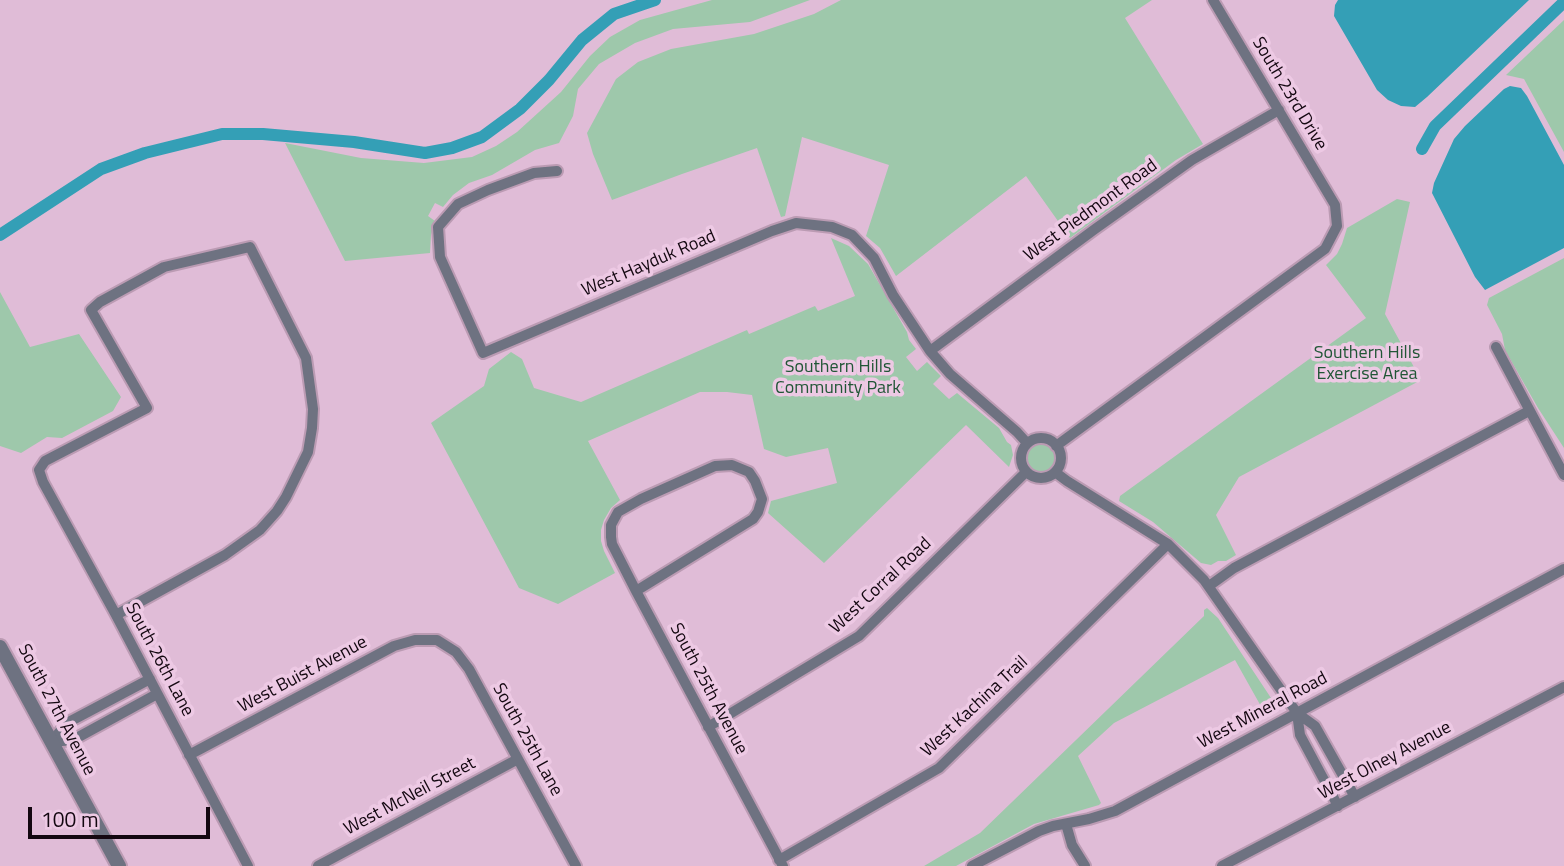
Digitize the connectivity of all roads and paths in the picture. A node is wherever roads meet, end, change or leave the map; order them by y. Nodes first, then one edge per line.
1 (1213, 0) edge
2 (1279, 110) junction
3 (557, 171) dead end
4 (1496, 347) dead end
5 (930, 351) junction
6 (1529, 411) junction
7 (1027, 443) junction
8 (1056, 446) junction
9 (1026, 472) junction
10 (1055, 472) junction
11 (1564, 475) edge
12 (1168, 544) junction
13 (1564, 569) edge
14 (1209, 586) junction
15 (636, 591) junction
16 (116, 615) junction
17 (437, 640) joint
18 (0, 647) edge
19 (150, 680) junction
20 (1564, 687) edge
21 (157, 694) junction
22 (1297, 713) junction
23 (708, 727) junction
24 (51, 742) junction
25 (1328, 748) junction
26 (189, 755) junction
27 (1312, 757) junction
28 (518, 759) junction
29 (1355, 797) junction
30 (1338, 806) junction
31 (1066, 824) junction
32 (781, 863) edge
33 (119, 866) edge
34 (248, 866) edge
35 (318, 866) edge
36 (576, 866) edge
37 (972, 866) edge
38 (1085, 866) edge
39 (1222, 866) edge

1 - 2 street, South 23rd Drive
2 - 5 street, West Piedmont Road
2 - 8 street, South 23rd Drive
3 - 5 street, West Hayduk Road
4 - 6 street
5 - 7 street
6 - 11 street
6 - 14 street
7 - 8 street
7 - 9 street
8 - 10 street
9 - 10 street
9 - 23 street, West Corral Road
10 - 12 street
12 - 14 street
12 - 32 street, West Kachina Trail
13 - 22 street, West Mineral Road
14 - 22 street
15 - 15 street, South 25th Avenue
15 - 23 street, South 25th Avenue
16 - 16 street, South 26th Lane
16 - 19 street, South 26th Lane
17 - 26 street, West Buist Avenue
17 - 28 street, South 25th Lane
18 - 24 street, South 27th Avenue
19 - 21 street, South 26th Lane
19 - 24 street
20 - 29 street, West Olney Avenue
21 - 24 street
21 - 26 street, South 26th Lane
22 - 25 street
22 - 27 street
22 - 31 street, West Mineral Road
23 - 32 street, South 25th Avenue
24 - 33 street, South 27th Avenue
25 - 27 street
25 - 29 street
26 - 34 street, South 26th Lane
27 - 30 street
28 - 35 street, West McNeil Street
28 - 36 street, South 25th Lane
29 - 30 street, West Olney Avenue
30 - 39 street, West Olney Avenue
31 - 37 street, West Mineral Road
31 - 38 street

